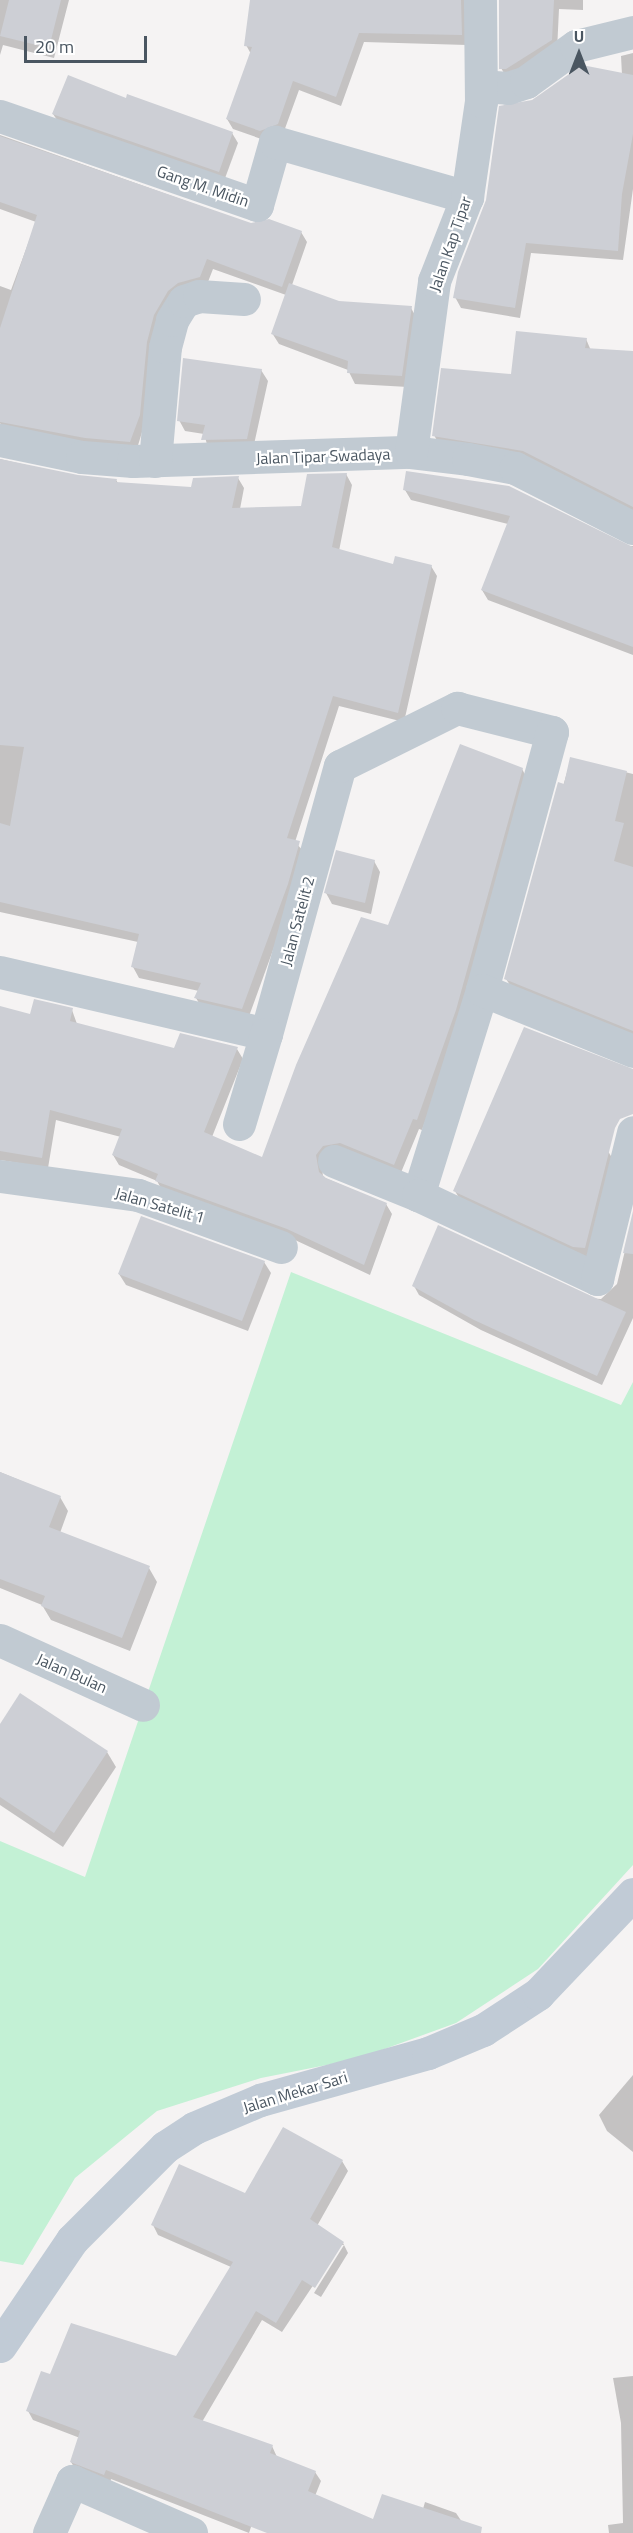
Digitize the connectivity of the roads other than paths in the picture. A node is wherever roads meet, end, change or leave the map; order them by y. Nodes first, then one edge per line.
1 (480, 0) edge
2 (633, 32) edge
3 (481, 86) junction
4 (0, 116) edge
5 (467, 197) junction
6 (244, 299) dead end
7 (0, 440) edge
8 (411, 452) junction
9 (155, 461) junction
10 (633, 528) edge
11 (0, 972) edge
12 (482, 990) junction
13 (266, 1034) junction
14 (633, 1051) edge
15 (239, 1124) dead end
16 (633, 1132) edge
17 (334, 1161) dead end
18 (0, 1176) edge
19 (418, 1195) junction
20 (281, 1246) dead end
21 (0, 1640) edge
22 (143, 1705) dead end
23 (633, 1894) edge
24 (0, 2346) edge
25 (49, 2533) edge
26 (191, 2533) edge

1 - 3 street, Jalan Kap Tipar
2 - 3 street
3 - 5 street, Jalan Kap Tipar
4 - 5 street, Gang M. Midin
5 - 8 street, Jalan Kap Tipar
6 - 9 street
7 - 9 street, Jalan Tipar Swadaya
8 - 9 street, Jalan Tipar Swadaya
8 - 10 street, Jalan Tipar Swadaya
11 - 13 street
12 - 13 street, Jalan Satelit 2
12 - 14 street
12 - 19 street
13 - 15 street, Jalan Satelit 2
16 - 19 street
17 - 19 street
18 - 20 street, Jalan Satelit 1
21 - 22 street, Jalan Bulan
23 - 24 street, Jalan Mekar Sari
25 - 26 street

